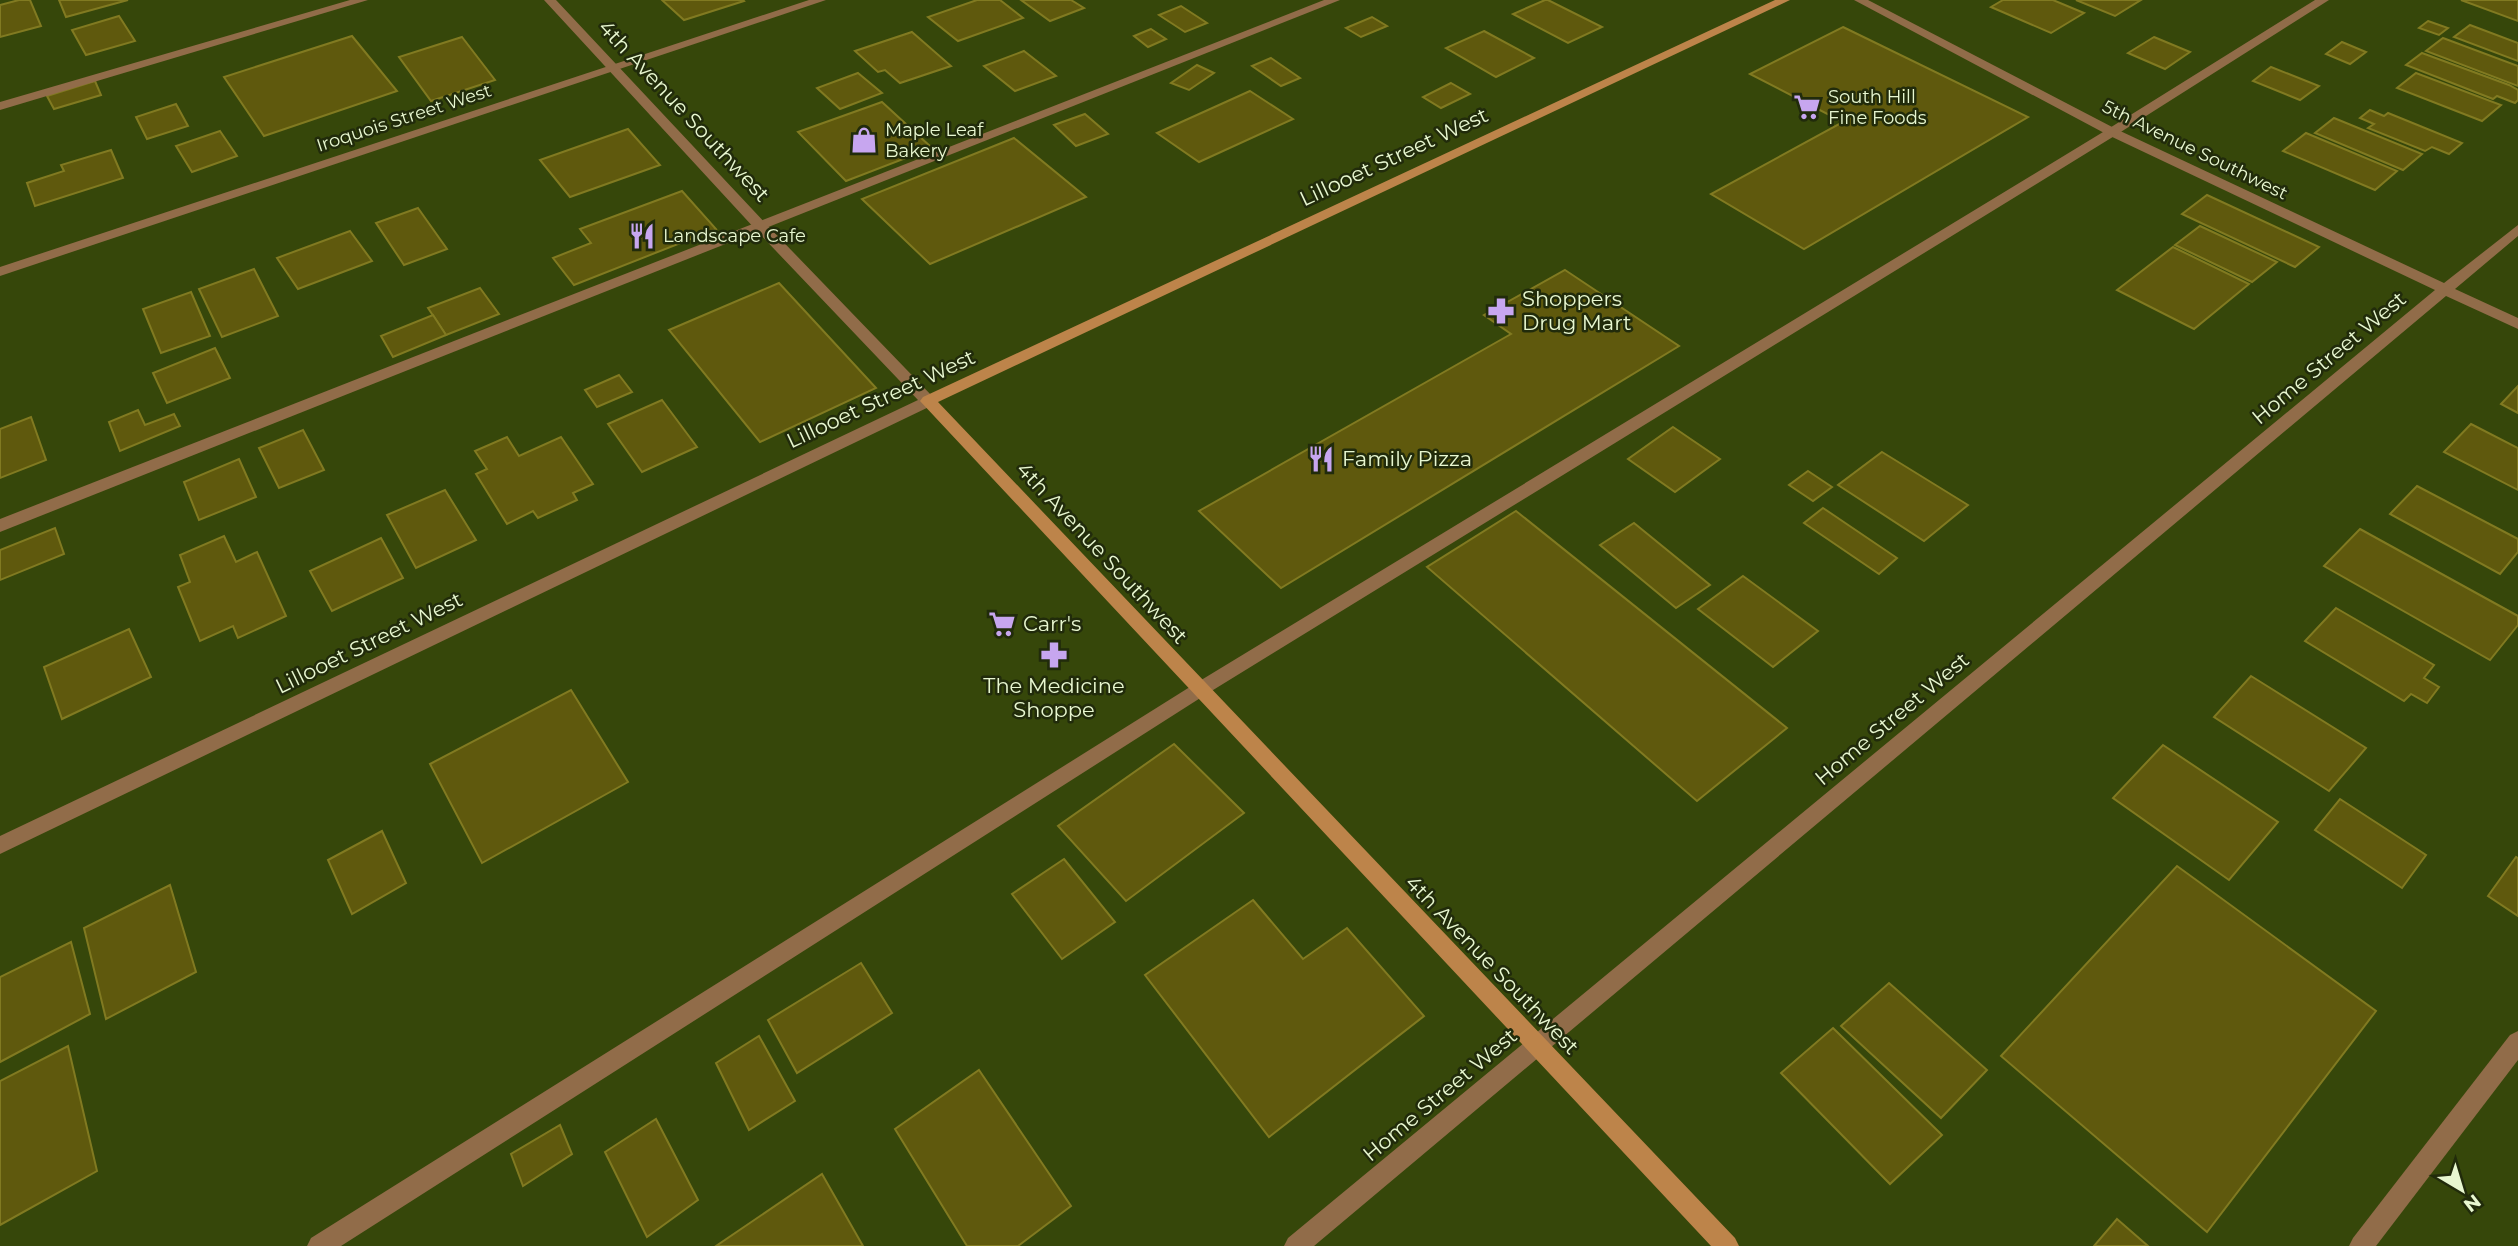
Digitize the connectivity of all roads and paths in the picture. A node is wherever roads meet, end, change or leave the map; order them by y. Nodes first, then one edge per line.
1 (362, 0) edge
2 (550, 0) edge
3 (820, 0) edge
4 (1334, 0) edge
5 (1784, 0) edge
6 (1860, 0) edge
7 (2323, 0) edge
8 (613, 67) junction
9 (0, 106) edge
10 (2112, 132) junction
11 (761, 228) junction
12 (2518, 229) edge
13 (0, 272) edge
14 (2445, 290) junction
15 (2518, 324) edge
16 (929, 401) junction
17 (0, 526) edge
18 (1199, 690) junction
19 (0, 845) edge
20 (2518, 1042) edge
21 (1536, 1044) junction
22 (319, 1246) edge
23 (1296, 1246) edge
24 (1727, 1246) edge
25 (2361, 1246) edge

1 - 9 street
2 - 8 street, 4th Avenue Southwest
3 - 8 street, Iroquois Street West
4 - 11 street
5 - 16 main road, Lillooet Street West
6 - 10 street, 5th Avenue Southwest
7 - 10 street
8 - 11 street, 4th Avenue Southwest
8 - 13 street, Iroquois Street West
10 - 14 street, 5th Avenue Southwest
10 - 18 street
11 - 16 street, 4th Avenue Southwest
11 - 17 street
12 - 14 street, Home Street West
14 - 15 street, 5th Avenue Southwest
14 - 21 street, Home Street West
16 - 18 main road, 4th Avenue Southwest
16 - 19 street, Lillooet Street West
18 - 21 main road, 4th Avenue Southwest
18 - 22 street
20 - 25 street
21 - 23 street, Home Street West
21 - 24 main road, 4th Avenue Southwest

